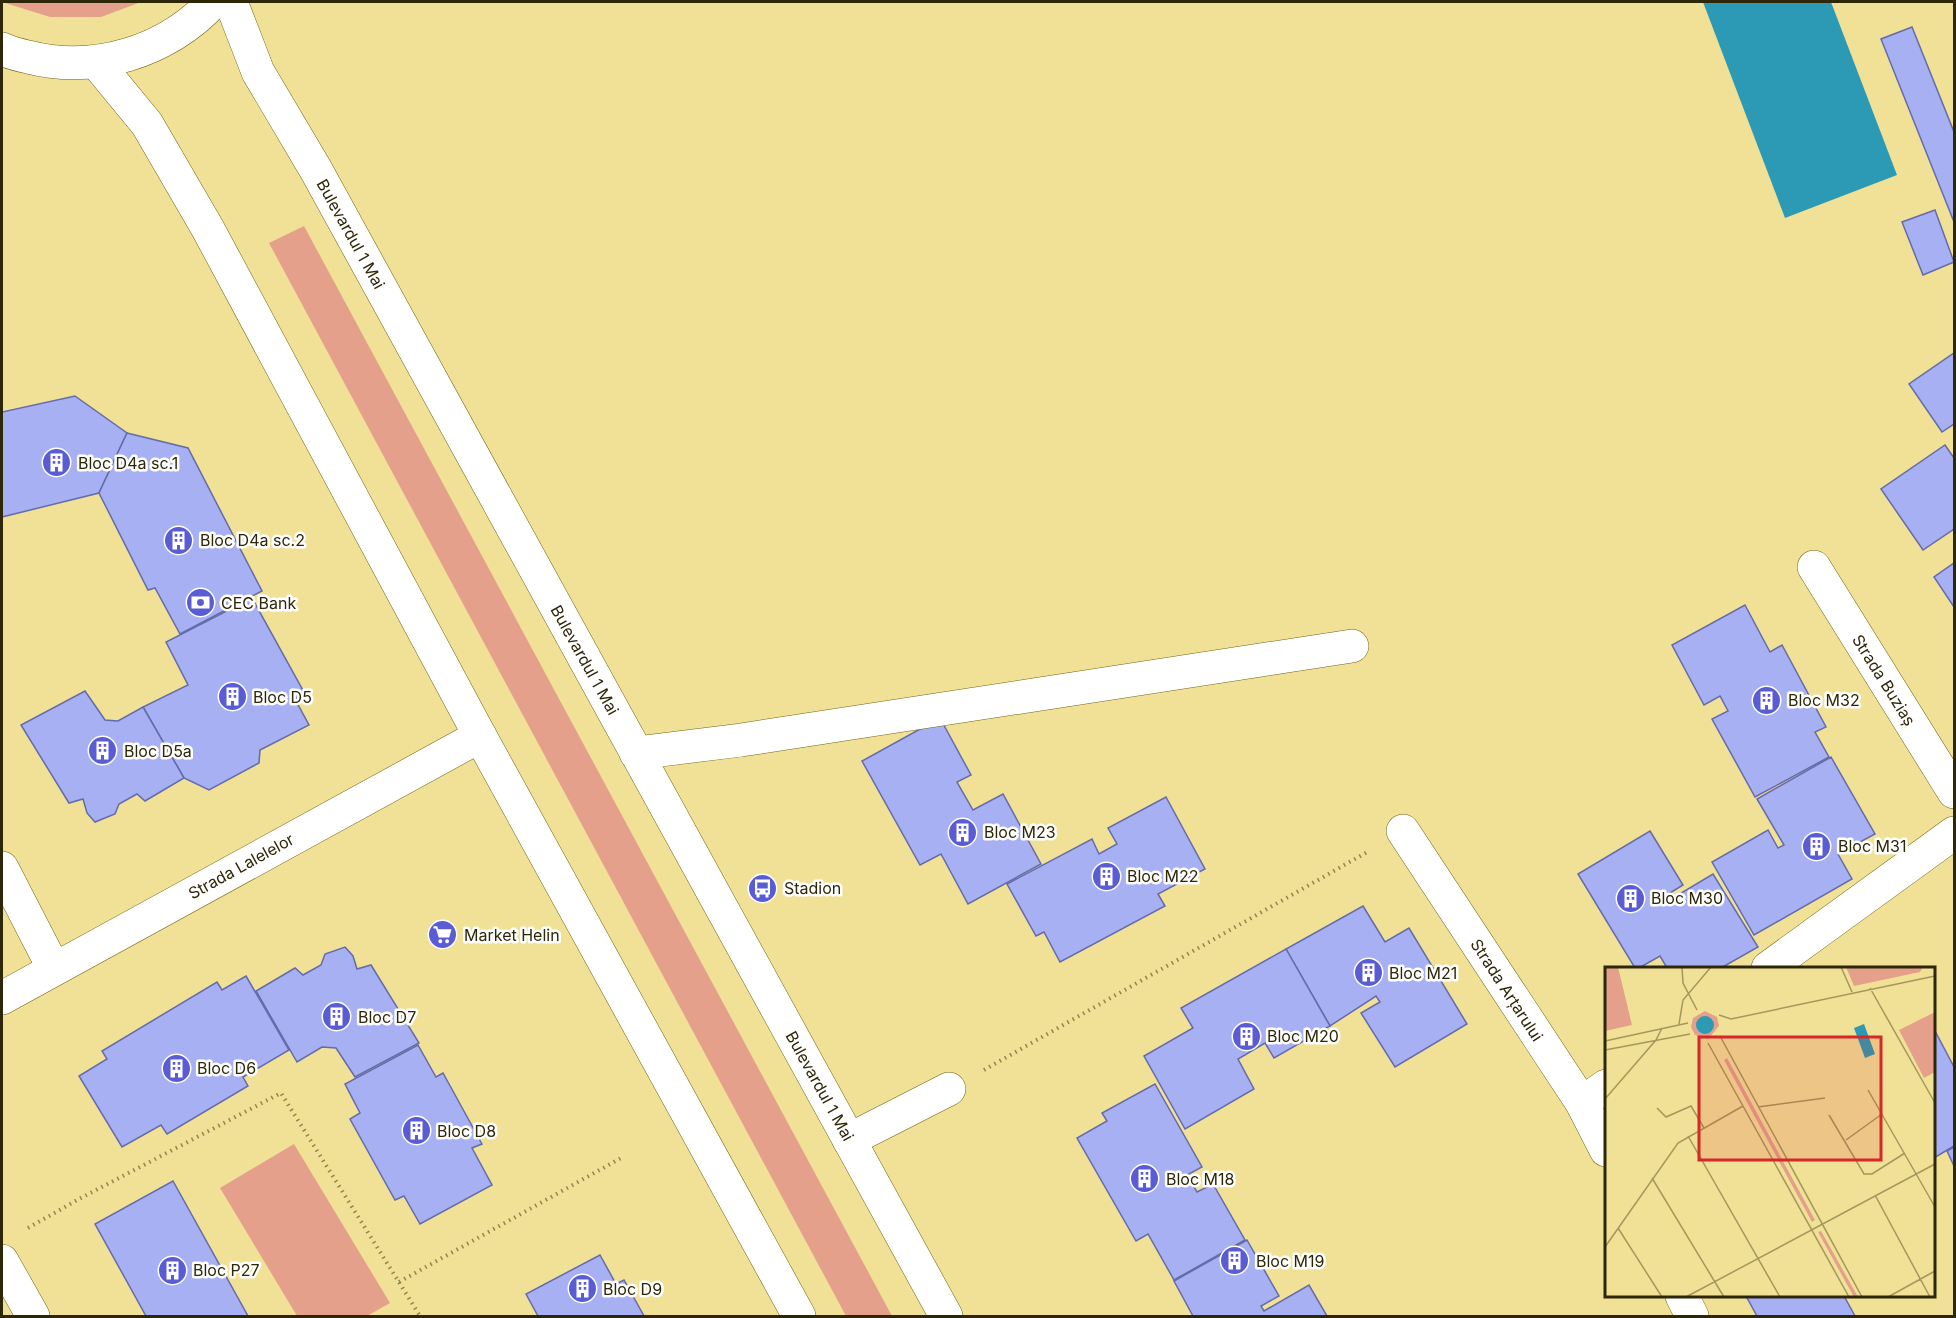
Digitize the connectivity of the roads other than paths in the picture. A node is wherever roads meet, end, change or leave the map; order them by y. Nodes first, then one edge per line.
1 (213, 2) edge
2 (231, 2) edge
3 (2, 49) edge
4 (96, 62) junction
5 (1814, 567) dead end
6 (1352, 646) dead end
7 (480, 736) junction
8 (636, 753) junction
9 (1954, 792) edge
10 (1403, 831) road end
11 (1954, 833) edge
12 (2, 868) edge
13 (1771, 967) edge
14 (54, 969) junction
15 (2, 998) edge
16 (950, 1089) road end
17 (1594, 1095) edge
18 (849, 1140) junction
19 (1605, 1145) edge
20 (2, 1261) edge
21 (1682, 1297) edge
22 (33, 1317) edge
23 (799, 1317) edge
24 (946, 1317) edge
25 (1692, 1317) edge

1 - 4 main road
2 - 8 main road, Bulevardul 1 Mai
3 - 4 main road
4 - 7 main road
5 - 9 main road, Strada Buziaș
6 - 8 main road
7 - 14 main road, Strada Lalelelor
7 - 23 main road
8 - 18 main road, Bulevardul 1 Mai
10 - 17 main road, Strada Arțarului
11 - 13 main road
12 - 14 main road
14 - 15 main road, Strada Lalelelor
16 - 18 main road
17 - 19 main road, Strada Arțarului
18 - 24 main road, Bulevardul 1 Mai
20 - 22 main road
21 - 25 main road

